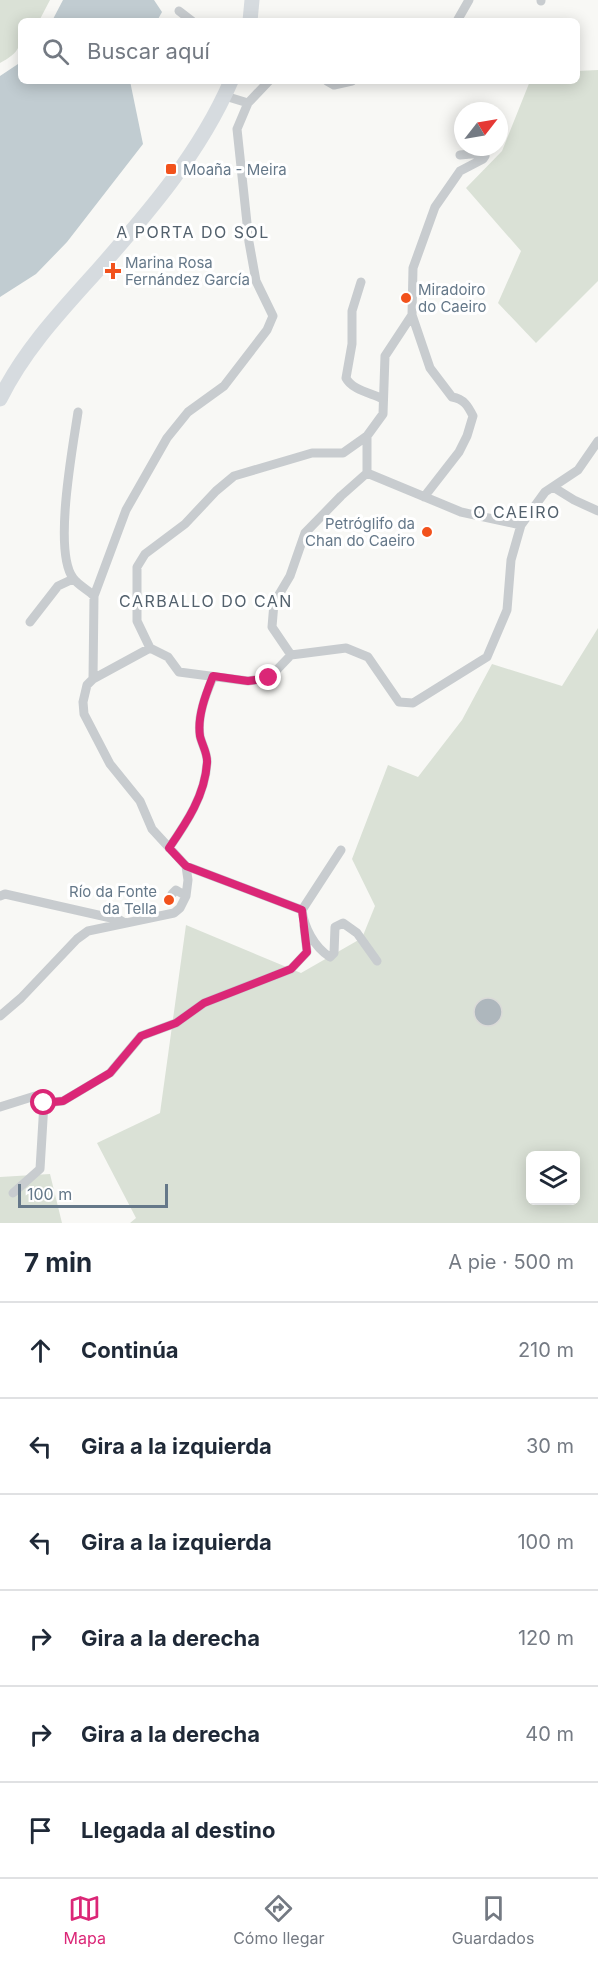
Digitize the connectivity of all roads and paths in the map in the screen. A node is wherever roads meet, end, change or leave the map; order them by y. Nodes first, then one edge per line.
1 (252, 0) edge
2 (469, 0) edge
3 (179, 11) dead end
4 (188, 18) edge
5 (250, 18) edge
6 (459, 18) edge
7 (230, 84) edge
8 (263, 84) edge
9 (225, 96) junction
10 (248, 103) junction
11 (485, 156) edge
12 (362, 282) dead end
13 (412, 315) junction
14 (0, 399) edge
15 (383, 399) junction
16 (78, 412) dead end
17 (367, 436) junction
18 (598, 441) edge
19 (367, 473) junction
20 (553, 487) junction
21 (424, 497) junction
22 (598, 511) edge
23 (521, 525) junction
24 (73, 579) junction
25 (94, 596) junction
26 (30, 622) dead end
27 (150, 648) junction
28 (291, 656) junction
29 (213, 676) junction
30 (93, 679) junction
31 (169, 848) junction
32 (340, 850) dead end
33 (186, 866) junction
34 (172, 894) dead end
35 (0, 896) edge
36 (186, 896) junction
37 (302, 910) junction
38 (125, 923) junction
39 (304, 926) junction
40 (377, 961) dead end
41 (0, 1016) edge
42 (44, 1103) junction
43 (0, 1107) edge
44 (14, 1193) dead end

1 - 5 main road
2 - 6 street
3 - 4 street
7 - 9 main road
8 - 10 street
9 - 10 street
9 - 14 main road
10 - 25 street
11 - 13 street
12 - 15 street
13 - 15 street
13 - 21 street
15 - 17 street
16 - 24 street
17 - 19 street
17 - 27 street
18 - 20 street
19 - 21 street
19 - 28 street
20 - 22 street
20 - 23 street
21 - 23 street
23 - 28 street
24 - 25 street
24 - 26 street
25 - 30 street
27 - 29 street
27 - 30 street
28 - 29 street
29 - 31 street
30 - 31 street
31 - 33 street
32 - 37 street
33 - 36 street
33 - 37 street
34 - 36 street
35 - 38 street
36 - 38 street
37 - 39 street
38 - 41 street
39 - 40 street
39 - 42 street
42 - 43 street
42 - 44 street

